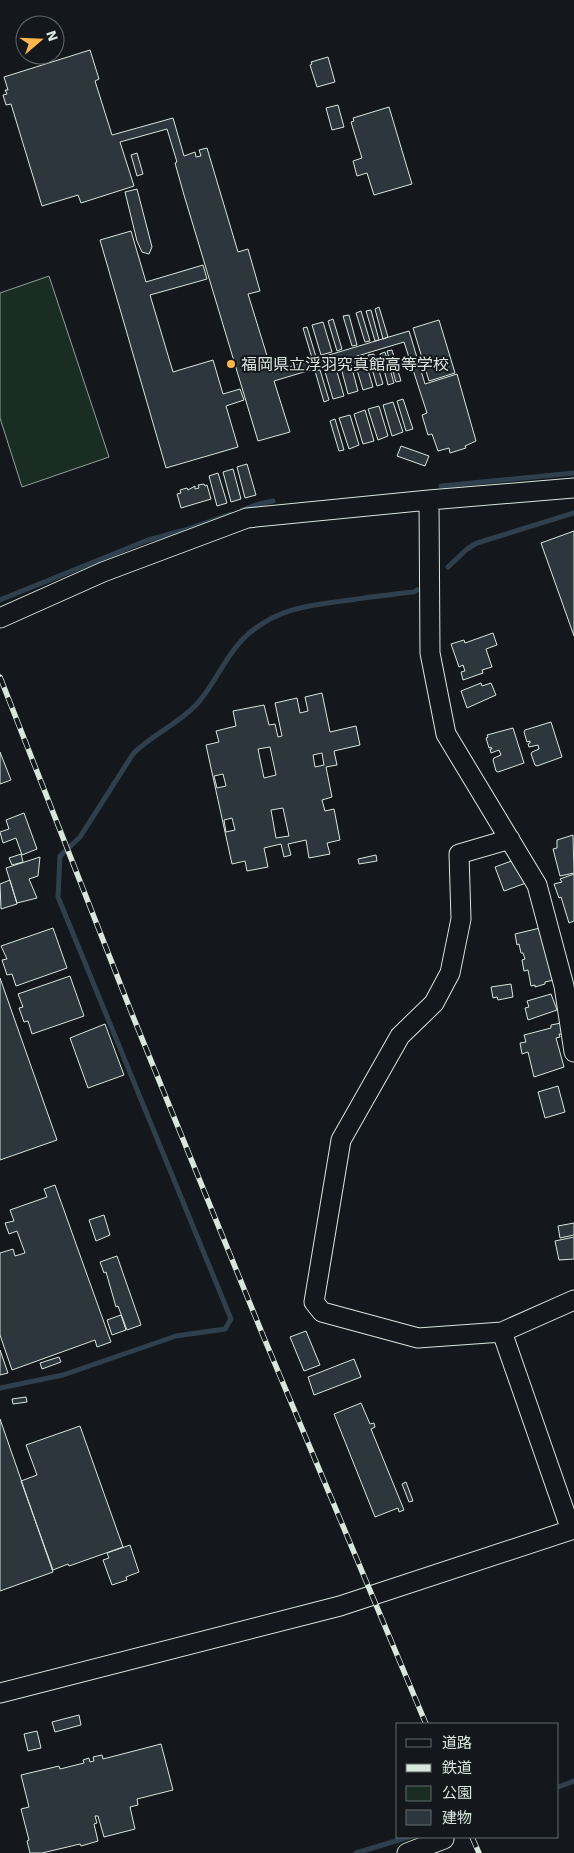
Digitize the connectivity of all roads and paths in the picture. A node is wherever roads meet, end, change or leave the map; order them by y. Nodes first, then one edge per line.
1 (574, 488) edge
2 (429, 500) junction
3 (0, 618) edge
4 (510, 839) junction
5 (574, 1052) edge
6 (574, 1300) edge
7 (502, 1332) junction
8 (573, 1530) edge
9 (0, 1693) edge
10 (444, 1839) dead end
11 (407, 1853) edge

1 - 2 street
2 - 3 street
2 - 4 street
4 - 5 street
4 - 7 street
6 - 7 street
7 - 8 street
8 - 9 street
10 - 11 street

